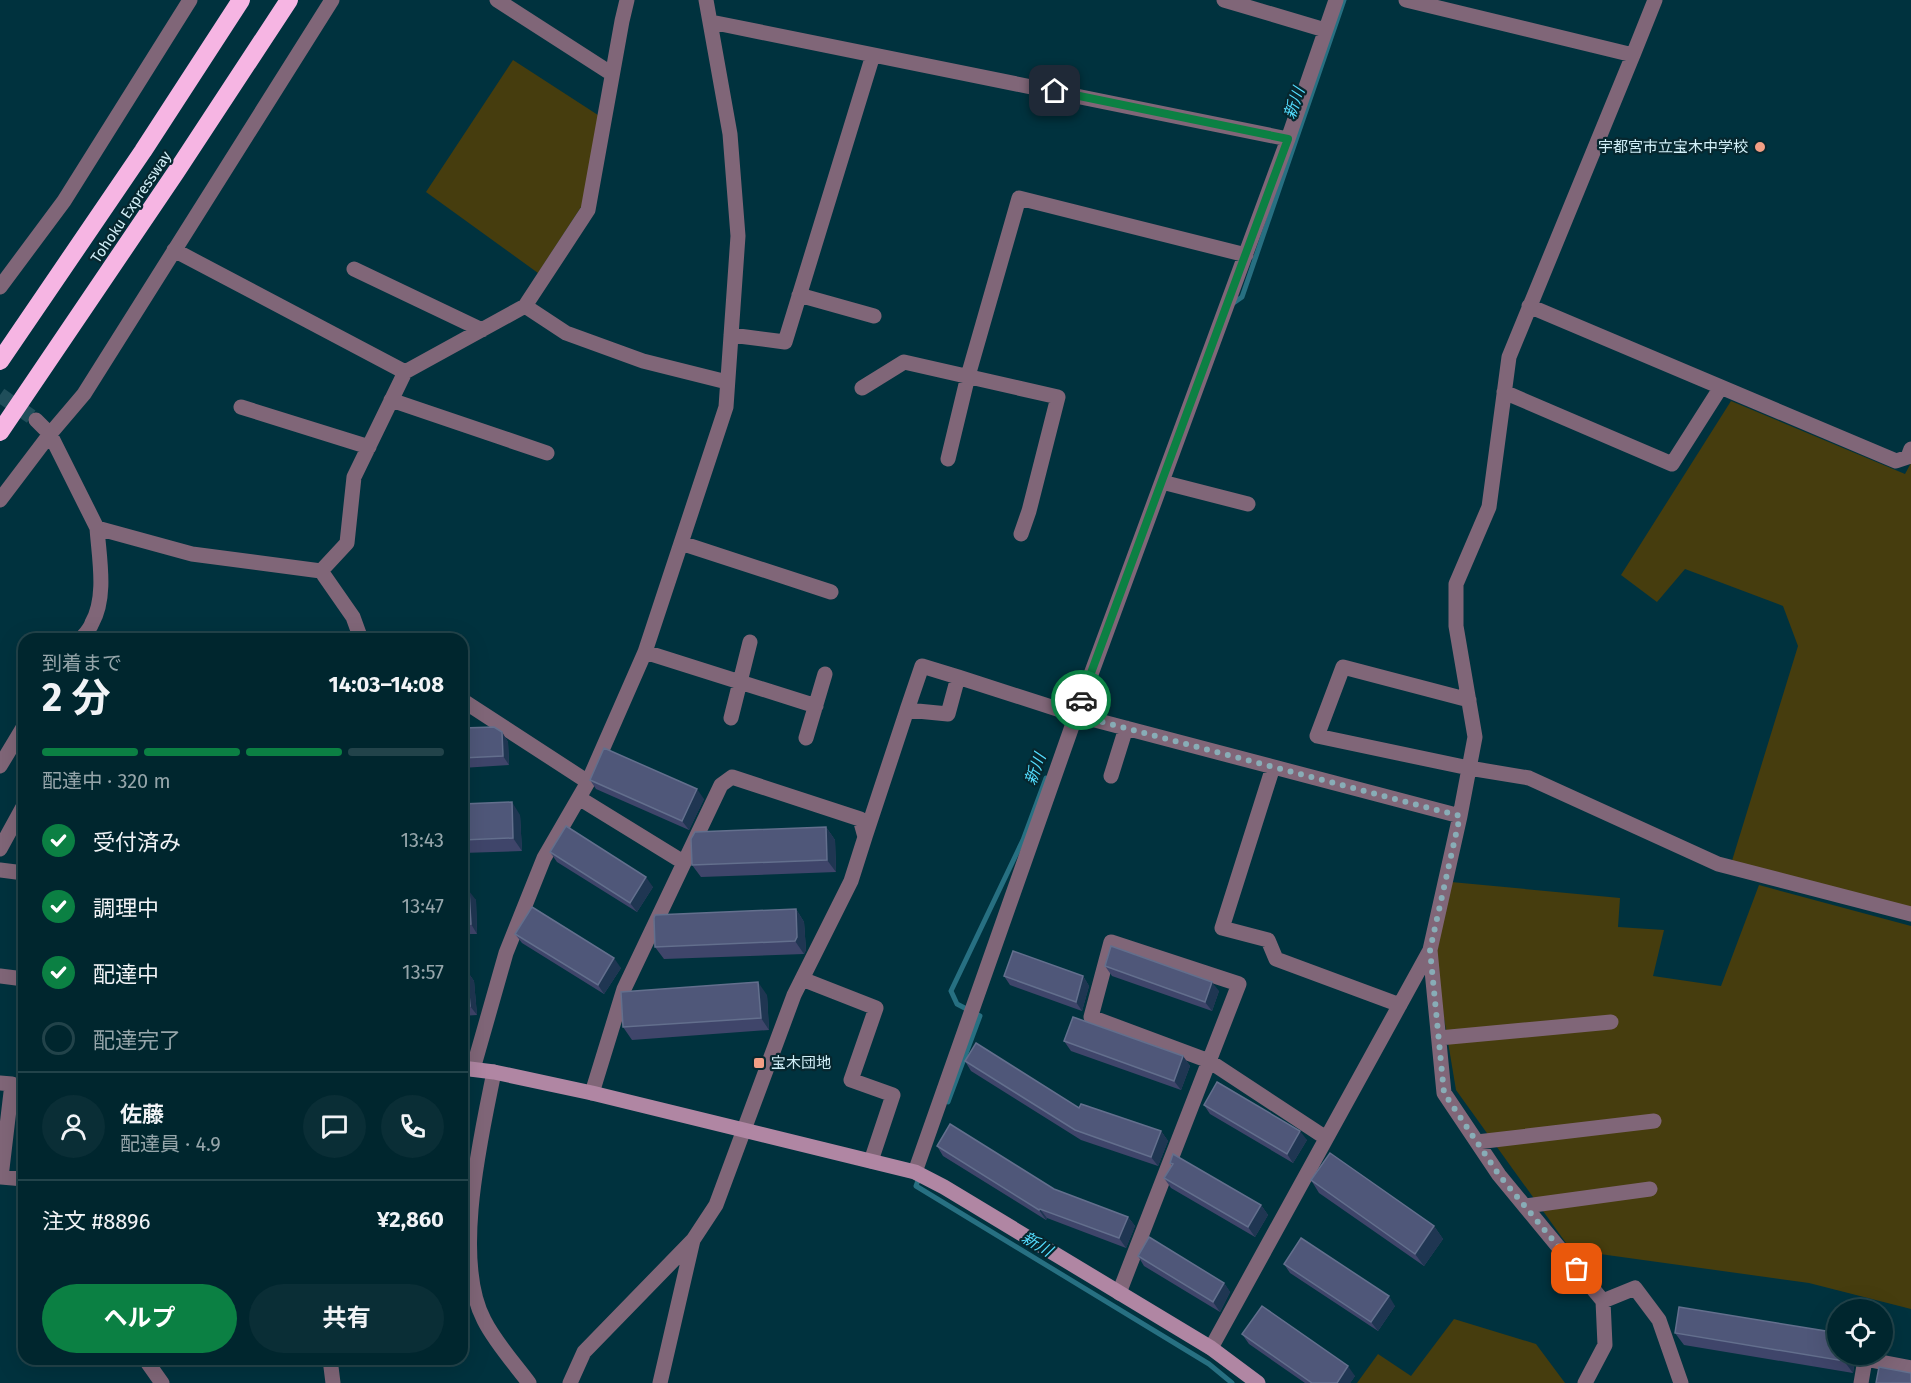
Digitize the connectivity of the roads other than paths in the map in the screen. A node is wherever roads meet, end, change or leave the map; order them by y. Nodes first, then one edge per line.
1 (190, 0) edge
2 (241, 0) edge
3 (288, 0) edge
4 (332, 0) edge
5 (497, 0) edge
6 (627, 0) edge
7 (706, 0) edge
8 (1224, 0) edge
9 (1336, 0) edge
10 (1406, 0) edge
11 (1655, 0) edge
12 (711, 22) junction
13 (1325, 30) junction
14 (873, 55) junction
15 (1633, 55) junction
16 (612, 74) junction
17 (1288, 139) junction
18 (174, 250) junction
19 (1246, 255) junction
20 (354, 268) dead end
21 (0, 287) edge
22 (799, 295) junction
23 (525, 306) junction
24 (1529, 306) junction
25 (874, 316) dead end
26 (482, 330) junction
27 (731, 335) junction
28 (0, 362) edge
29 (405, 372) junction
30 (968, 376) junction
31 (728, 382) junction
32 (1721, 387) junction
33 (861, 388) dead end
34 (1504, 392) junction
35 (391, 400) junction
36 (241, 406) dead end
37 (36, 420) tunnel mouth
38 (0, 432) edge
39 (50, 434) junction
40 (369, 447) junction
41 (1911, 449) edge
42 (547, 453) dead end
43 (948, 459) dead end
44 (1162, 482) junction
45 (0, 500) edge
46 (1248, 504) dead end
47 (97, 528) junction
48 (1021, 534) dead end
49 (681, 543) junction
50 (321, 571) junction
51 (831, 592) dead end
52 (86, 633) edge
53 (359, 633) edge
54 (750, 642) dead end
55 (645, 652) junction
56 (825, 674) dead end
57 (958, 677) junction
58 (741, 683) junction
59 (1469, 700) junction
60 (468, 704) edge
61 (816, 706) junction
62 (908, 710) junction
63 (1076, 715) junction
64 (731, 718) dead end
65 (1126, 728) junction
66 (18, 736) edge
67 (806, 738) dead end
68 (0, 766) edge
69 (1273, 767) junction
70 (1469, 768) junction
71 (1111, 776) dead end
72 (588, 782) junction
73 (579, 798) junction
74 (18, 816) edge
75 (1460, 816) junction
76 (865, 837) junction
77 (0, 849) edge
78 (683, 862) junction
79 (0, 870) edge
80 (18, 872) edge
81 (1911, 914) edge
82 (1430, 950) junction
83 (0, 976) edge
84 (18, 978) edge
85 (802, 979) junction
86 (1400, 1005) junction
87 (1611, 1022) dead end
88 (1438, 1038) junction
89 (1209, 1061) junction
90 (468, 1066) edge
91 (468, 1069) edge
92 (494, 1072) junction
93 (12, 1084) edge
94 (592, 1093) junction
95 (1654, 1121) dead end
96 (744, 1130) junction
97 (1326, 1138) junction
98 (1477, 1142) junction
99 (871, 1161) junction
100 (915, 1172) junction
101 (18, 1178) edge
102 (1650, 1189) dead end
103 (1526, 1206) junction
104 (693, 1240) junction
105 (1119, 1293) junction
106 (1603, 1301) junction
107 (1211, 1348) junction
108 (1893, 1364) edge
109 (149, 1365) edge
110 (331, 1365) edge
111 (1864, 1365) edge
112 (1911, 1368) edge
113 (162, 1383) edge
114 (333, 1383) edge
115 (529, 1383) edge
116 (570, 1383) edge
117 (660, 1383) edge
118 (1258, 1383) edge
119 (1585, 1383) edge
120 (1681, 1383) edge
121 (1861, 1383) edge

1 - 21 street
2 - 28 highway, Tohoku Expressway
3 - 38 highway, Tohoku Expressway
4 - 18 street
5 - 16 street
6 - 16 street
7 - 12 street
8 - 13 street
9 - 13 street
10 - 15 street
11 - 15 street
12 - 14 street
12 - 27 street
13 - 17 street
14 - 17 street
14 - 22 street
15 - 24 street
16 - 23 street
17 - 19 street
18 - 29 street
18 - 39 street
19 - 30 street
19 - 44 street
20 - 26 street
22 - 25 street
22 - 27 street
23 - 26 street
23 - 31 street
24 - 32 street
24 - 34 street
26 - 29 street
27 - 31 street
29 - 35 street
30 - 33 street
30 - 43 street
30 - 48 street
31 - 49 street
32 - 34 street
32 - 41 street
34 - 59 street
35 - 40 street
35 - 42 street
36 - 40 street
37 - 39 street
39 - 45 street
39 - 47 street
40 - 50 street
44 - 46 street
44 - 63 street
47 - 50 street
47 - 52 street
49 - 51 street
49 - 55 street
50 - 53 street
54 - 58 street
55 - 58 street
55 - 72 street
56 - 61 street
57 - 62 street
57 - 62 street
57 - 63 street
58 - 61 street
58 - 64 street
59 - 70 street
59 - 70 street
60 - 72 street
61 - 67 street
62 - 76 street
63 - 65 street
63 - 100 street
65 - 69 street
65 - 71 street
66 - 68 street
69 - 75 street
69 - 86 street
70 - 75 street
70 - 81 street
72 - 73 street
73 - 78 street
73 - 90 street
74 - 77 street
75 - 82 street
76 - 78 street
76 - 85 street
78 - 94 street
79 - 80 street
82 - 86 street
82 - 88 street
83 - 84 street
85 - 96 street
85 - 99 street
86 - 97 street
87 - 88 street
88 - 98 street
89 - 89 street
89 - 97 street
89 - 105 street
91 - 92 street
92 - 94 street
92 - 115 street
93 - 101 street
94 - 96 street
95 - 98 street
96 - 99 street
96 - 104 street
97 - 107 street
98 - 103 street
99 - 100 street
100 - 105 street
102 - 103 street
103 - 106 street
104 - 116 street
104 - 117 street
105 - 107 street
106 - 119 street
106 - 120 street
107 - 118 street
108 - 112 street
109 - 113 street
110 - 114 street
111 - 121 street

